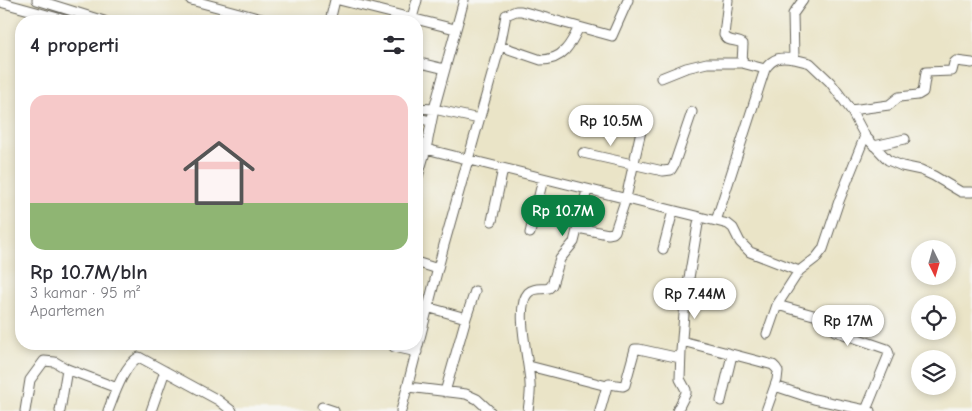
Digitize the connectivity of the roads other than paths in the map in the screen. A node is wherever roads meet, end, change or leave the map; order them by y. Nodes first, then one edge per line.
1 (38, 0) edge
2 (191, 0) edge
3 (335, 0) edge
4 (340, 0) edge
5 (417, 0) edge
6 (464, 0) edge
7 (627, 0) edge
8 (728, 0) edge
9 (802, 0) edge
10 (0, 2) edge
11 (58, 3) edge
12 (372, 4) edge
13 (37, 15) edge
14 (51, 15) edge
15 (89, 15) edge
16 (236, 15) edge
17 (331, 15) edge
18 (403, 15) edge
19 (413, 15) edge
20 (423, 21) edge
21 (579, 27) junction
22 (455, 29) junction
23 (500, 46) junction
24 (794, 59) junction
25 (972, 62) edge
26 (742, 63) junction
27 (423, 64) edge
28 (765, 69) junction
29 (445, 70) junction
30 (661, 78) dead end
31 (423, 108) edge
32 (434, 109) junction
33 (851, 110) junction
34 (692, 112) dead end
35 (423, 119) edge
36 (479, 119) junction
37 (431, 121) junction
38 (641, 131) dead end
39 (865, 136) junction
40 (905, 138) dead end
41 (874, 146) junction
42 (426, 149) junction
43 (583, 153) dead end
44 (469, 159) junction
45 (423, 160) edge
46 (633, 164) junction
47 (503, 169) junction
48 (543, 179) junction
49 (587, 190) junction
50 (972, 192) edge
51 (626, 198) junction
52 (673, 211) junction
53 (699, 218) junction
54 (492, 221) dead end
55 (716, 221) junction
56 (578, 228) junction
57 (530, 233) dead end
58 (663, 249) dead end
59 (423, 264) edge
60 (438, 268) junction
61 (799, 271) junction
62 (475, 291) dead end
63 (777, 305) junction
64 (423, 306) edge
65 (428, 307) junction
66 (466, 318) junction
67 (423, 327) edge
68 (767, 334) dead end
69 (682, 341) junction
70 (409, 350) edge
71 (417, 352) joint
72 (732, 355) junction
73 (680, 358) junction
74 (529, 366) junction
75 (67, 369) junction
76 (165, 371) junction
77 (408, 386) junction
78 (607, 386) junction
79 (775, 386) junction
80 (117, 388) junction
81 (445, 392) junction
82 (720, 401) dead end
83 (322, 407) dead end
84 (868, 410) edge
85 (25, 411) edge
86 (60, 411) edge
87 (108, 411) edge
88 (151, 411) edge
89 (232, 411) edge
90 (334, 411) edge
91 (401, 411) edge
92 (490, 411) edge
93 (528, 411) edge
94 (600, 411) edge
95 (677, 411) edge
96 (766, 411) edge

1 - 11 street
2 - 16 street
3 - 17 street
4 - 12 street
5 - 19 street
6 - 22 street
7 - 21 street
8 - 26 street
9 - 24 street
10 - 13 street
11 - 14 street
11 - 15 street
12 - 18 street
20 - 22 street
21 - 23 street
21 - 23 street
22 - 29 street
23 - 36 street
24 - 28 street
24 - 33 street
25 - 33 street
26 - 28 street
26 - 30 street
27 - 29 street
28 - 55 street
29 - 32 street
31 - 32 street
32 - 36 street
32 - 37 street
33 - 39 street
34 - 46 street
35 - 37 street
36 - 44 street
37 - 42 street
38 - 46 street
39 - 41 street
39 - 61 street
40 - 41 street
41 - 50 street
42 - 44 street
42 - 45 street
43 - 46 street
44 - 47 street
44 - 60 street
46 - 51 street
47 - 48 street
47 - 54 street
48 - 49 street
48 - 57 street
49 - 51 street
49 - 56 street
51 - 52 street
51 - 56 street
52 - 53 street
52 - 58 street
53 - 55 street
53 - 69 street
55 - 61 street
56 - 74 street
59 - 60 street
60 - 65 street
61 - 63 street
62 - 66 street
63 - 68 street
63 - 84 street
64 - 65 street
65 - 66 street
65 - 67 street
66 - 81 street
69 - 72 street
69 - 73 street
70 - 71 street
71 - 77 street
72 - 79 street
72 - 82 street
73 - 78 street
73 - 95 street
74 - 78 street
74 - 93 street
75 - 80 street
75 - 85 street
75 - 86 street
76 - 80 street
76 - 88 street
76 - 89 street
77 - 81 street
77 - 91 street
78 - 94 street
79 - 84 street
79 - 96 street
80 - 87 street
81 - 92 street
83 - 90 street

